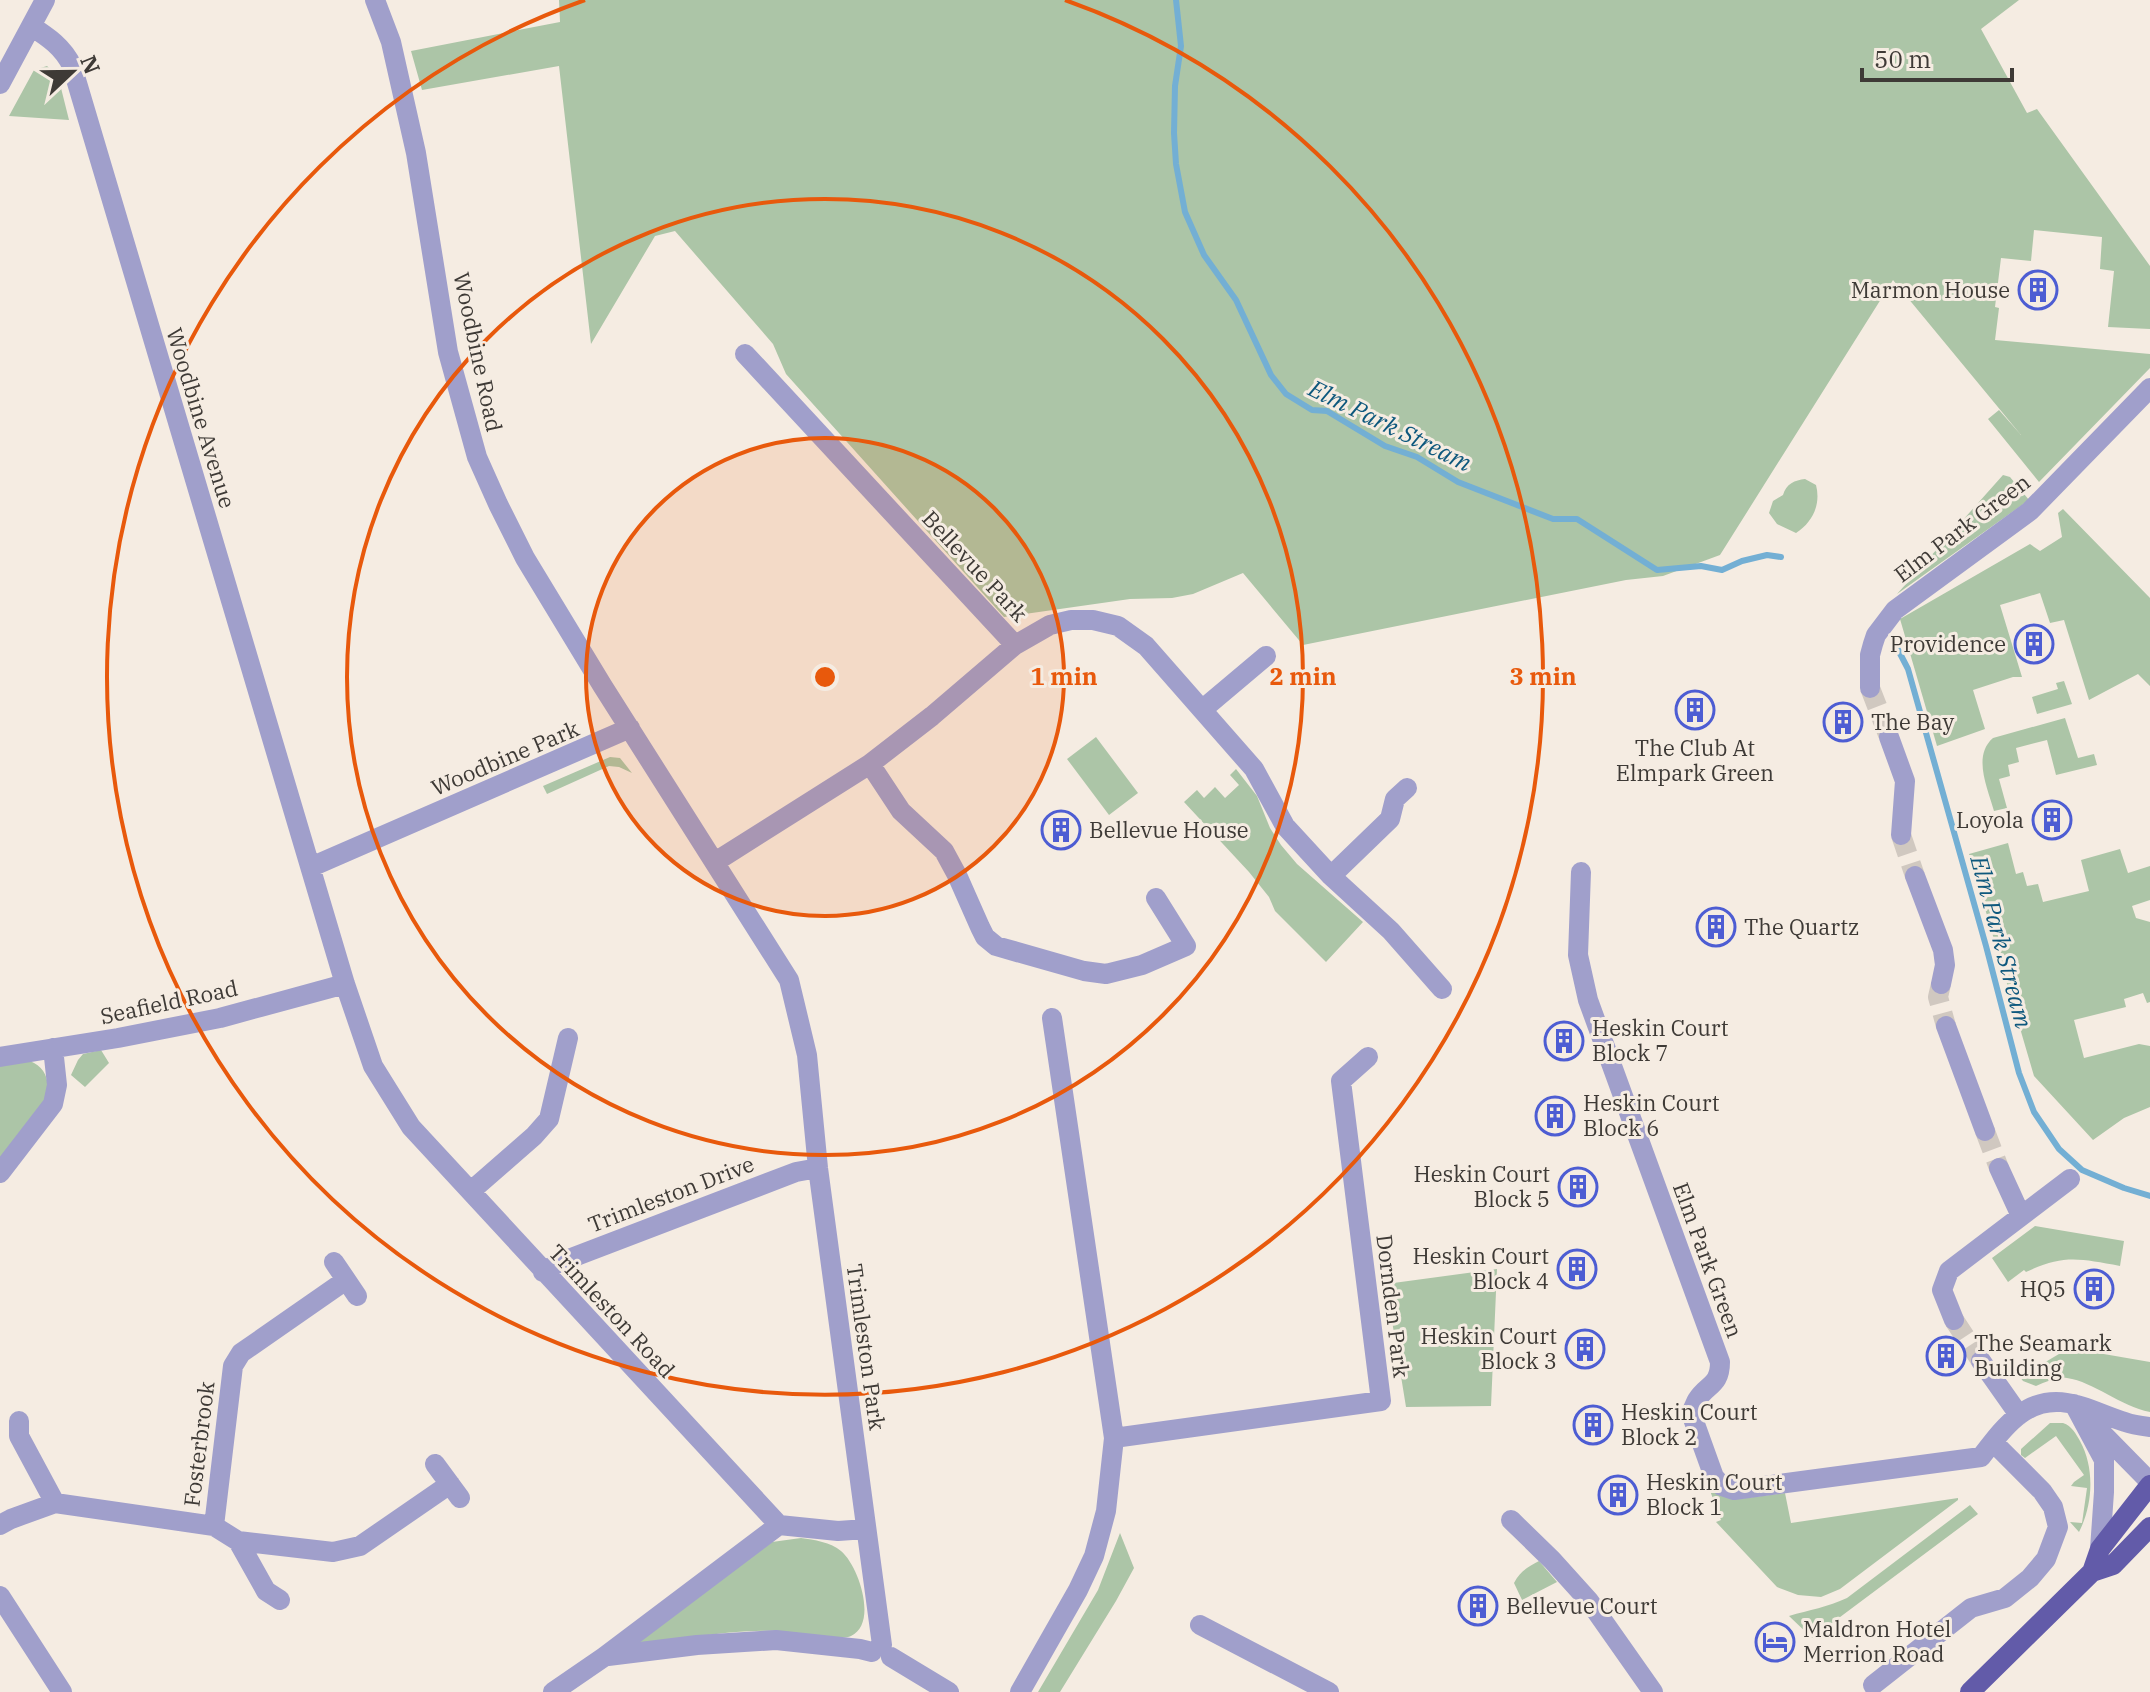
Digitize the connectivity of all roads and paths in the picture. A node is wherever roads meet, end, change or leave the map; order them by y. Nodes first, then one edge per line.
1 (45, 0) edge
2 (375, 0) edge
3 (31, 26) junction
4 (0, 84) edge
5 (745, 354) dead end
6 (2150, 388) edge
7 (1015, 645) junction
8 (1266, 656) dead end
9 (1870, 688) tunnel mouth
10 (1203, 709) junction
11 (630, 728) junction
12 (1889, 737) tunnel mouth
13 (870, 764) junction
14 (1407, 788) dead end
15 (1901, 835) tunnel mouth
16 (715, 862) junction
17 (311, 867) junction
18 (1581, 872) dead end
19 (1331, 876) junction
20 (1915, 876) tunnel mouth
21 (1156, 898) dead end
22 (345, 984) junction
23 (1941, 984) tunnel mouth
24 (1442, 989) dead end
25 (1052, 1018) dead end
26 (1946, 1026) tunnel mouth
27 (568, 1038) dead end
28 (53, 1048) junction
29 (0, 1057) edge
30 (1368, 1057) dead end
31 (1985, 1131) tunnel mouth
32 (818, 1168) junction
33 (1999, 1168) tunnel mouth
34 (0, 1173) edge
35 (2070, 1179) dead end
36 (471, 1191) junction
37 (2021, 1216) junction
38 (334, 1262) dead end
39 (543, 1272) junction
40 (1954, 1320) tunnel mouth
41 (1981, 1361) tunnel mouth
42 (2074, 1404) junction
43 (2019, 1415) junction
44 (19, 1421) dead end
45 (2150, 1427) edge
46 (1114, 1438) junction
47 (1993, 1442) junction
48 (435, 1464) dead end
49 (2150, 1483) edge
50 (55, 1503) junction
51 (1511, 1520) dead end
52 (0, 1525) edge
53 (779, 1525) junction
54 (214, 1526) junction
55 (2150, 1527) edge
56 (866, 1529) junction
57 (238, 1541) junction
58 (2100, 1549) junction
59 (2092, 1572) junction
60 (0, 1596) edge
61 (280, 1600) dead end
62 (1200, 1625) dead end
63 (881, 1651) junction
64 (604, 1657) junction
65 (1873, 1685) dead end
66 (62, 1692) edge
67 (553, 1692) edge
68 (949, 1692) edge
69 (1020, 1692) edge
70 (1329, 1692) edge
71 (1653, 1692) edge
72 (1970, 1692) edge

1 - 3 street
2 - 11 street, Woodbine Road
3 - 4 street
3 - 17 street, Woodbine Avenue
5 - 7 street, Bellevue Park
6 - 9 street, Elm Park Green
7 - 10 street
7 - 13 street, Bellevue Park
8 - 10 street
10 - 19 street
11 - 16 street
11 - 17 street, Woodbine Park
12 - 15 street
13 - 16 street, Bellevue Park
13 - 21 street
14 - 19 street
16 - 32 street, Trimleston Park
17 - 22 street
18 - 47 street, Elm Park Green
19 - 24 street
20 - 23 street
22 - 28 street, Seafield Road
22 - 36 street, Trimleston Road
25 - 46 street
26 - 31 street
27 - 36 street
28 - 29 street, Seafield Road
28 - 34 street
30 - 46 street, Dornden Park
32 - 39 street, Trimleston Drive
32 - 56 street, Trimleston Park
33 - 37 street
35 - 37 street
36 - 39 street, Trimleston Road
37 - 40 street
38 - 54 street, Fosterbrook
39 - 53 street, Trimleston Road
41 - 43 street
42 - 43 street, Elm Park Green
42 - 45 street
42 - 49 street
42 - 58 street
43 - 47 street, Elm Park Green
44 - 50 street
46 - 69 street
47 - 65 street
48 - 57 street, Fosterbrook
49 - 58 main road
50 - 52 street, Fosterbrook
50 - 54 street, Fosterbrook
51 - 71 street
53 - 56 street
53 - 64 street
54 - 57 street, Fosterbrook
55 - 59 main road
56 - 63 street, Trimleston Park
57 - 61 street, Fosterbrook
58 - 59 main road
59 - 72 main road
60 - 66 street
62 - 70 street
63 - 64 street
63 - 68 street
64 - 67 street

